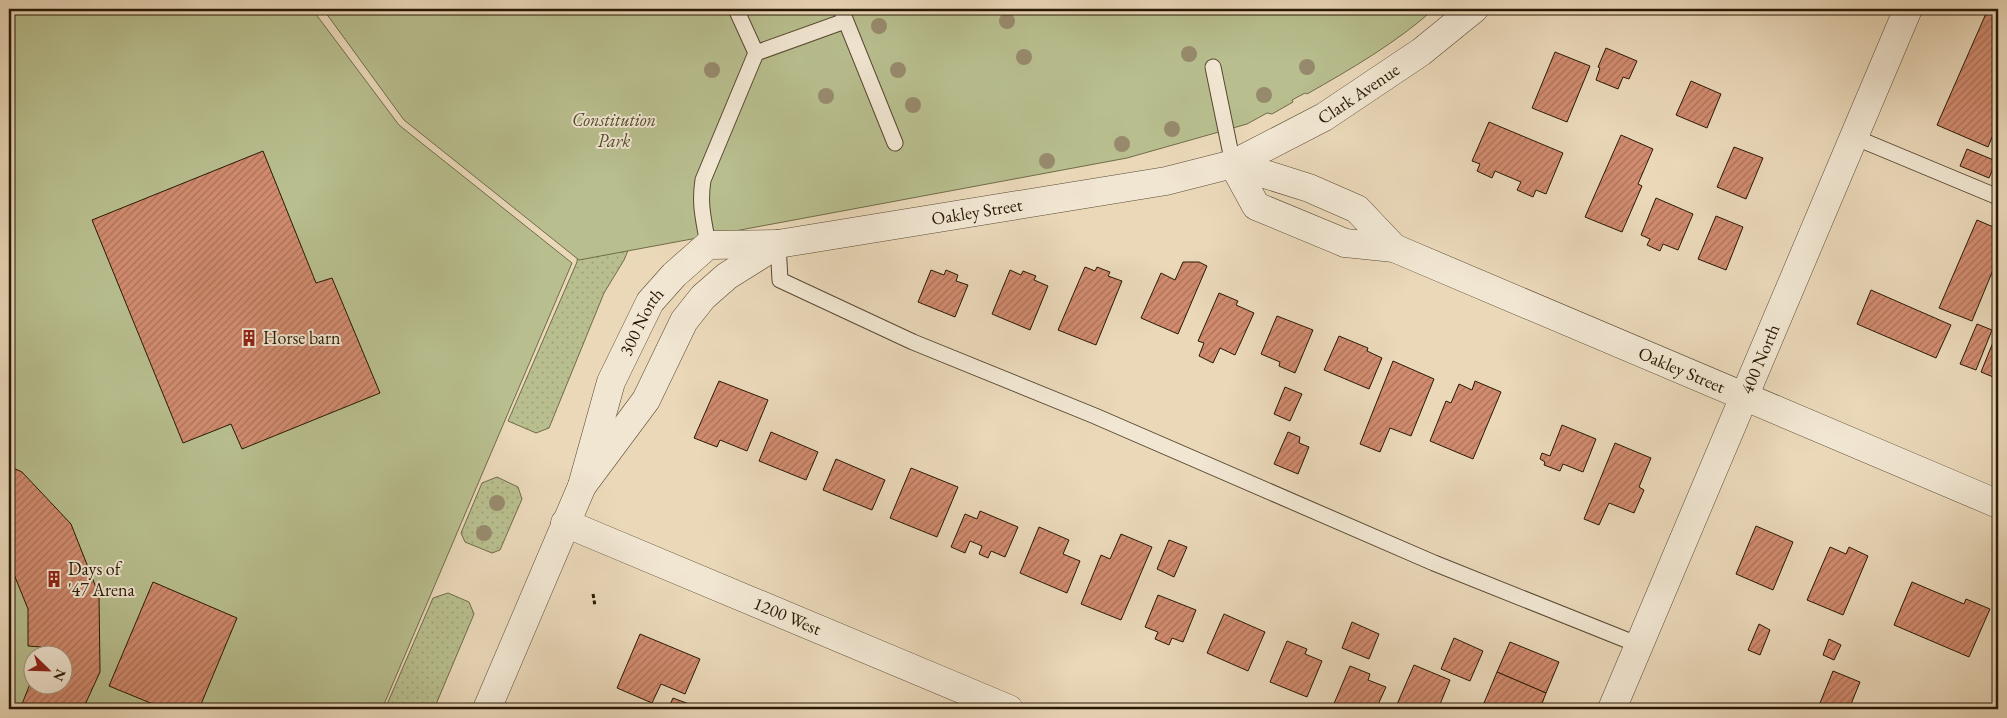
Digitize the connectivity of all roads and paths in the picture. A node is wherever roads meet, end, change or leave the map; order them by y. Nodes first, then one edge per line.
1 (736, 9) edge
2 (1474, 9) edge
3 (1908, 9) edge
4 (843, 15) edge
5 (756, 53) junction
6 (1213, 67) dead end
7 (1854, 137) junction
8 (895, 143) dead end
9 (1232, 164) junction
10 (1998, 198) edge
11 (778, 244) junction
12 (708, 245) junction
13 (1394, 248) junction
14 (727, 276) joint
15 (1744, 396) junction
16 (582, 486) junction
17 (1998, 504) edge
18 (565, 523) junction
19 (593, 594) dead end
20 (595, 606) dead end
21 (1639, 645) junction
22 (488, 709) edge
23 (1009, 709) edge
24 (1612, 709) edge

1 - 5 lane
2 - 9 street, Clark Avenue
3 - 7 street, 400 North
4 - 5 lane
4 - 8 lane
5 - 12 lane
6 - 9 lane
7 - 10 lane
7 - 15 street, 400 North
9 - 11 street, Oakley Street
9 - 13 street, Oakley Street
9 - 13 street, Oakley Street
11 - 12 street
11 - 14 street, Oakley Street
11 - 21 lane
12 - 16 street, 300 North
13 - 15 street, Oakley Street
14 - 16 street, 300 North
15 - 17 street, Oakley Street
15 - 21 street, 400 North
16 - 18 street, 300 North
18 - 22 street, 300 North
18 - 23 street, 1200 West
19 - 20 path
21 - 24 street, 400 North

